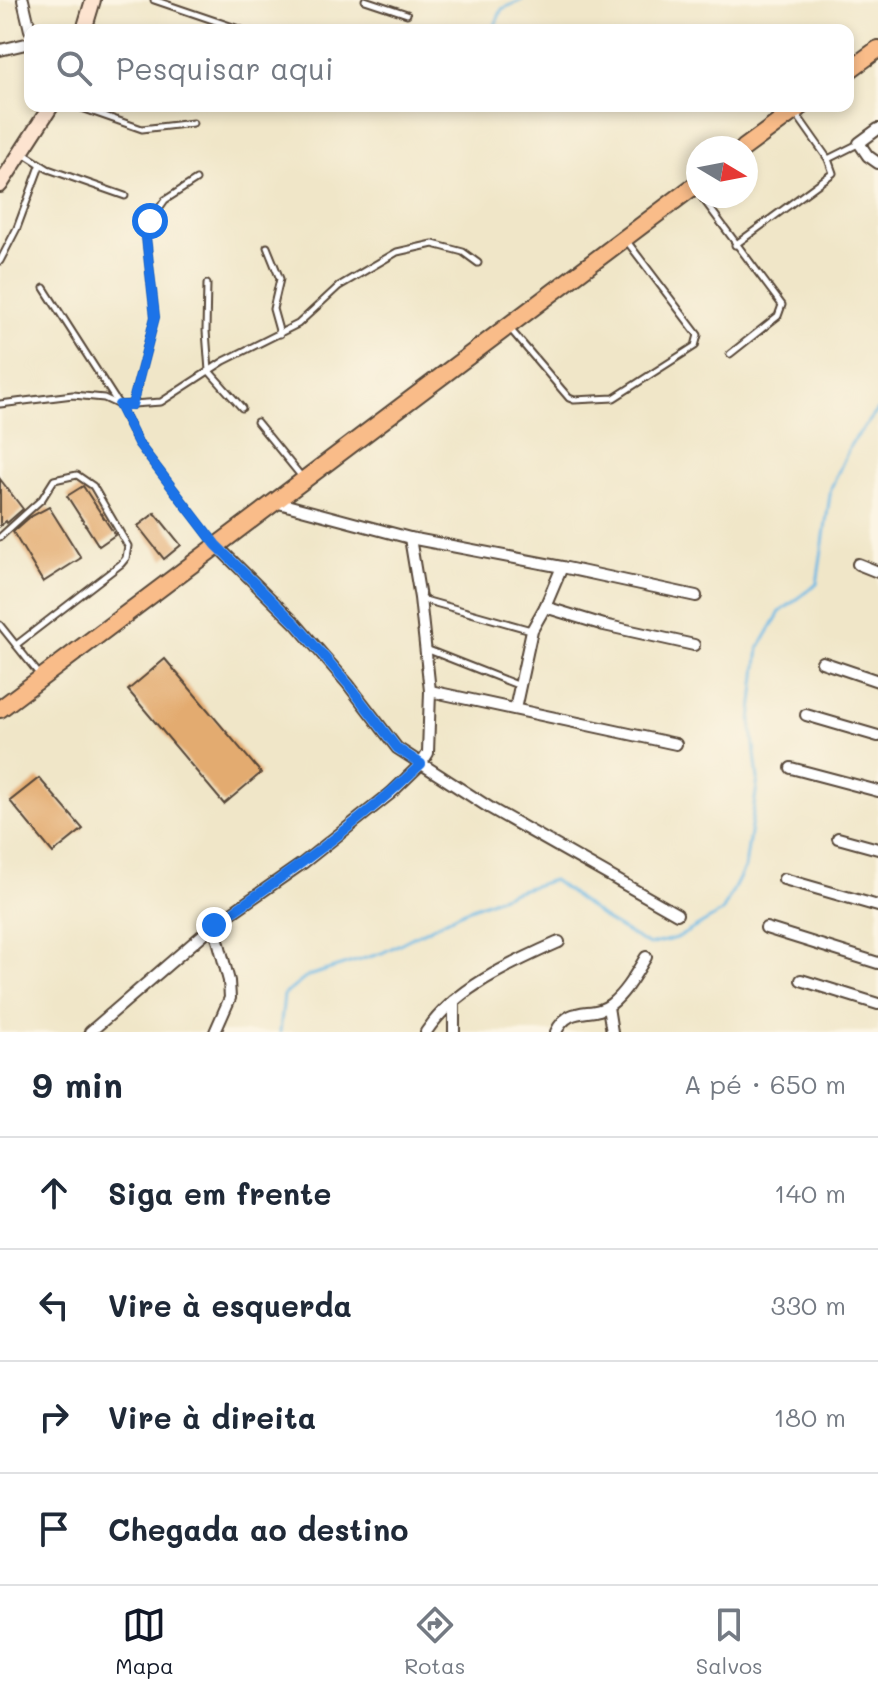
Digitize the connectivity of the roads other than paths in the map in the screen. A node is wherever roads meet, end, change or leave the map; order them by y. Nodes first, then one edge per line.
1 (23, 0) edge
2 (93, 0) edge
3 (154, 0) edge
4 (365, 0) edge
5 (407, 14) dead end
6 (29, 24) edge
7 (86, 24) edge
8 (224, 24) edge
9 (24, 44) edge
10 (878, 49) edge
11 (0, 50) edge
12 (854, 67) edge
13 (47, 112) edge
14 (93, 112) edge
15 (792, 112) edge
16 (799, 112) edge
17 (193, 123) dead end
18 (878, 129) edge
19 (758, 137) edge
20 (859, 143) junction
21 (22, 153) junction
22 (828, 159) junction
23 (878, 163) edge
24 (40, 166) junction
25 (196, 180) dead end
26 (0, 185) edge
27 (125, 196) dead end
28 (686, 197) edge
29 (711, 208) edge
30 (624, 238) junction
31 (735, 245) junction
32 (267, 247) dead end
33 (0, 261) edge
34 (478, 263) dead end
35 (207, 284) dead end
36 (44, 288) dead end
37 (508, 326) junction
38 (280, 334) junction
39 (730, 354) dead end
40 (209, 371) junction
41 (0, 404) edge
42 (119, 405) junction
43 (132, 405) junction
44 (242, 408) dead end
45 (257, 422) dead end
46 (305, 480) junction
47 (275, 502) junction
48 (0, 537) edge
49 (410, 538) junction
50 (216, 545) junction
51 (858, 564) dead end
52 (562, 567) junction
53 (878, 572) edge
54 (696, 596) dead end
55 (420, 598) junction
56 (545, 607) junction
57 (0, 625) edge
58 (532, 630) junction
59 (16, 645) junction
60 (694, 645) dead end
61 (425, 649) junction
62 (822, 662) dead end
63 (42, 678) junction
64 (878, 681) edge
65 (520, 686) junction
66 (430, 691) junction
67 (0, 709) edge
68 (515, 709) junction
69 (806, 715) dead end
70 (878, 736) edge
71 (676, 744) dead end
72 (421, 764) junction
73 (791, 768) dead end
74 (878, 791) edge
75 (838, 838) dead end
76 (878, 849) edge
77 (784, 879) dead end
78 (878, 906) edge
79 (677, 914) dead end
80 (214, 925) junction
81 (766, 928) dead end
82 (559, 942) dead end
83 (646, 957) dead end
84 (878, 963) edge
85 (801, 980) dead end
86 (454, 1001) junction
87 (878, 1004) edge
88 (608, 1007) junction
89 (90, 1032) edge
90 (215, 1032) edge
91 (426, 1032) edge
92 (454, 1032) edge
93 (556, 1032) edge
94 (612, 1032) edge

1 - 6 street
2 - 7 street
3 - 8 lane
4 - 5 lane
9 - 11 street
10 - 12 main road
13 - 21 street
14 - 17 lane
15 - 19 main road
16 - 22 lane
18 - 20 street
20 - 22 lane
20 - 23 street
21 - 24 lane
21 - 26 street
22 - 31 lane
24 - 27 lane
24 - 33 lane
25 - 43 lane
28 - 30 main road
29 - 31 lane
30 - 37 main road
30 - 37 lane
31 - 39 lane
32 - 38 lane
34 - 38 lane
35 - 40 lane
36 - 42 lane
37 - 46 main road
38 - 40 lane
40 - 43 lane
40 - 44 lane
41 - 42 lane
42 - 43 lane
42 - 50 lane
45 - 46 lane
46 - 47 main road
47 - 49 street
47 - 50 main road
48 - 59 lane
49 - 52 street
49 - 55 street
50 - 63 main road
50 - 72 street
51 - 53 street
52 - 54 street
52 - 56 street
55 - 58 lane
55 - 61 street
56 - 58 street
56 - 60 street
57 - 59 lane
58 - 65 street
59 - 63 lane
61 - 65 lane
61 - 66 street
62 - 64 street
63 - 67 main road
65 - 68 street
66 - 68 street
66 - 72 street
68 - 71 street
69 - 70 street
72 - 79 street
72 - 80 street
73 - 74 street
75 - 76 street
77 - 78 street
80 - 89 street
80 - 90 street
81 - 84 street
82 - 86 street
83 - 88 street
85 - 87 street
86 - 91 street
86 - 92 street
88 - 93 street
88 - 94 street

